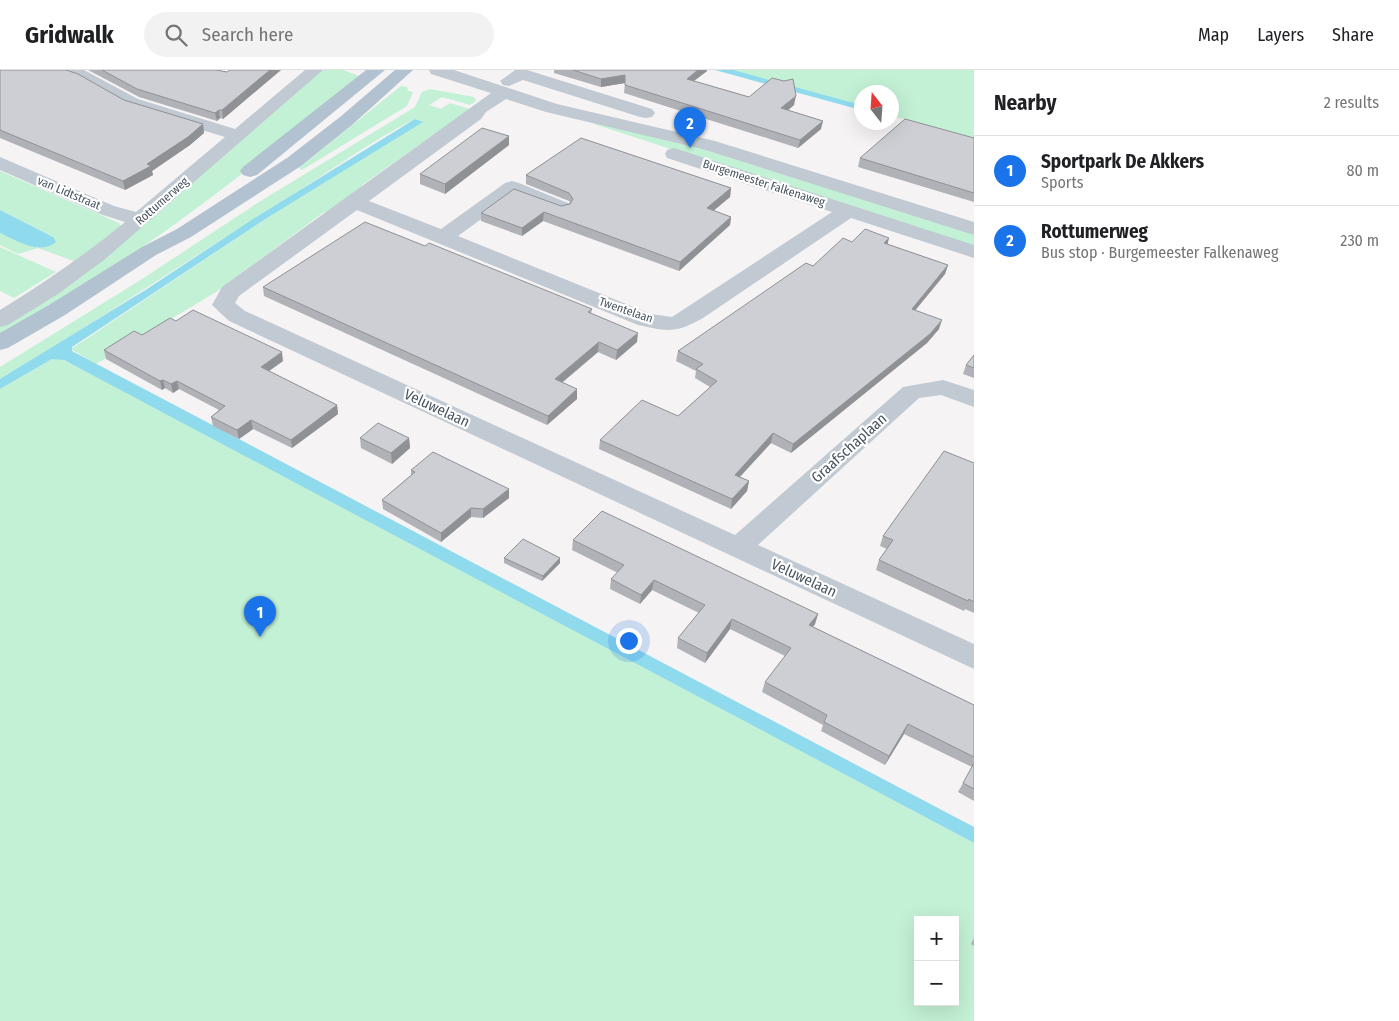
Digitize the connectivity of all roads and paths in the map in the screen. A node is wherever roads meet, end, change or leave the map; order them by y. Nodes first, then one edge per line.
1 (68, 70) edge
2 (314, 70) edge
3 (377, 70) edge
4 (405, 70) edge
5 (437, 70) edge
6 (477, 70) edge
7 (503, 90) junction
8 (656, 116) junction
9 (639, 128) junction
10 (238, 135) junction
11 (0, 163) edge
12 (355, 202) junction
13 (561, 207) edge
14 (848, 211) junction
15 (974, 216) edge
16 (140, 220) junction
17 (974, 229) edge
18 (442, 238) junction
19 (149, 251) junction
20 (974, 252) edge
21 (5, 312) edge
22 (0, 343) edge
23 (974, 399) edge
24 (739, 547) junction
25 (974, 657) edge

1 - 10 street
2 - 10 street, Rottumerweg
3 - 19 main road, Rottumerweg
4 - 19 main road, Rottumerweg
5 - 7 street, Burgemeester Falkenaweg
6 - 7 street, Burgemeester Falkenaweg
7 - 8 street, Burgemeester Falkenaweg
7 - 9 street, Burgemeester Falkenaweg
7 - 12 street, Veluwelaan
7 - 14 street, Burgemeester Falkenaweg
8 - 9 street
8 - 15 street, Burgemeester Falkenaweg
9 - 17 street, Burgemeester Falkenaweg
10 - 16 street, Rottumerweg
11 - 16 street, van Lidtstraat
12 - 18 street, Twentelaan
12 - 24 street, Veluwelaan
13 - 18 street
14 - 18 street, Twentelaan
14 - 20 street, Burgemeester Falkenaweg
16 - 21 street, Rottumerweg
19 - 22 main road, Rottumerweg
23 - 24 street, Graafschaplaan
24 - 25 street, Veluwelaan

